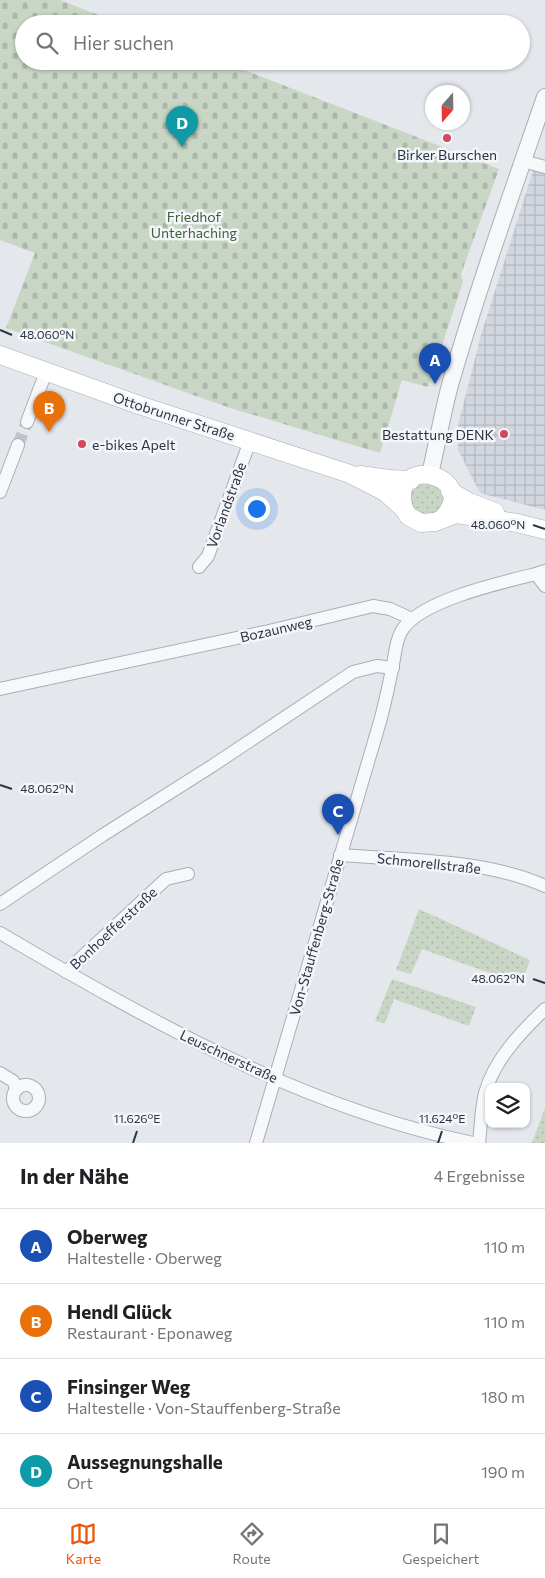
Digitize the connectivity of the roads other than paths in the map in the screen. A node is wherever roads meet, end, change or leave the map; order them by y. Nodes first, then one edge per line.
1 (545, 97) edge
2 (523, 161) junction
3 (545, 167) edge
4 (0, 355) edge
5 (46, 372) junction
6 (27, 422) tunnel mouth
7 (250, 441) junction
8 (18, 444) tunnel mouth
9 (350, 474) junction
10 (430, 474) junction
11 (411, 480) junction
12 (450, 491) junction
13 (0, 492) edge
14 (404, 510) junction
15 (442, 518) junction
16 (517, 523) junction
17 (545, 530) edge
18 (199, 568) dead end
19 (540, 572) edge
20 (545, 586) edge
21 (412, 619) junction
22 (393, 668) junction
23 (0, 689) edge
24 (340, 854) junction
25 (188, 874) dead end
26 (545, 886) edge
27 (0, 904) edge
28 (0, 932) edge
29 (66, 972) junction
30 (545, 1009) edge
31 (0, 1073) edge
32 (275, 1078) junction
33 (17, 1089) dead end
34 (256, 1143) edge
35 (473, 1143) edge
36 (479, 1143) edge

1 - 2 street
2 - 3 street
2 - 10 street
4 - 5 main road, Ottobrunner Straße
5 - 6 street
5 - 7 main road, Ottobrunner Straße
7 - 9 main road, Ottobrunner Straße
7 - 18 street, Vorlandstraße
8 - 13 street
9 - 11 main road, Ottobrunner Straße
9 - 14 main road, Ottobrunner Straße
10 - 11 main road, Ottobrunner Straße
10 - 12 main road, Ottobrunner Straße
11 - 14 main road
12 - 15 main road
12 - 16 main road, Ottobrunner Straße
14 - 15 main road, Ottobrunner Straße
15 - 16 main road, Ottobrunner Straße
16 - 17 main road, Ottobrunner Straße
19 - 20 street
19 - 21 street
21 - 22 street, Von-Stauffenberg-Straße
21 - 23 street, Bozaunweg
22 - 24 street, Von-Stauffenberg-Straße
22 - 27 street
24 - 26 street, Schmorellstraße
24 - 32 street, Von-Stauffenberg-Straße
25 - 29 street, Bonhoefferstraße
28 - 29 street, Leuschnerstraße
29 - 32 street, Leuschnerstraße
30 - 36 street
31 - 33 street
32 - 34 street, Von-Stauffenberg-Straße
32 - 35 street, Leuschnerstraße

